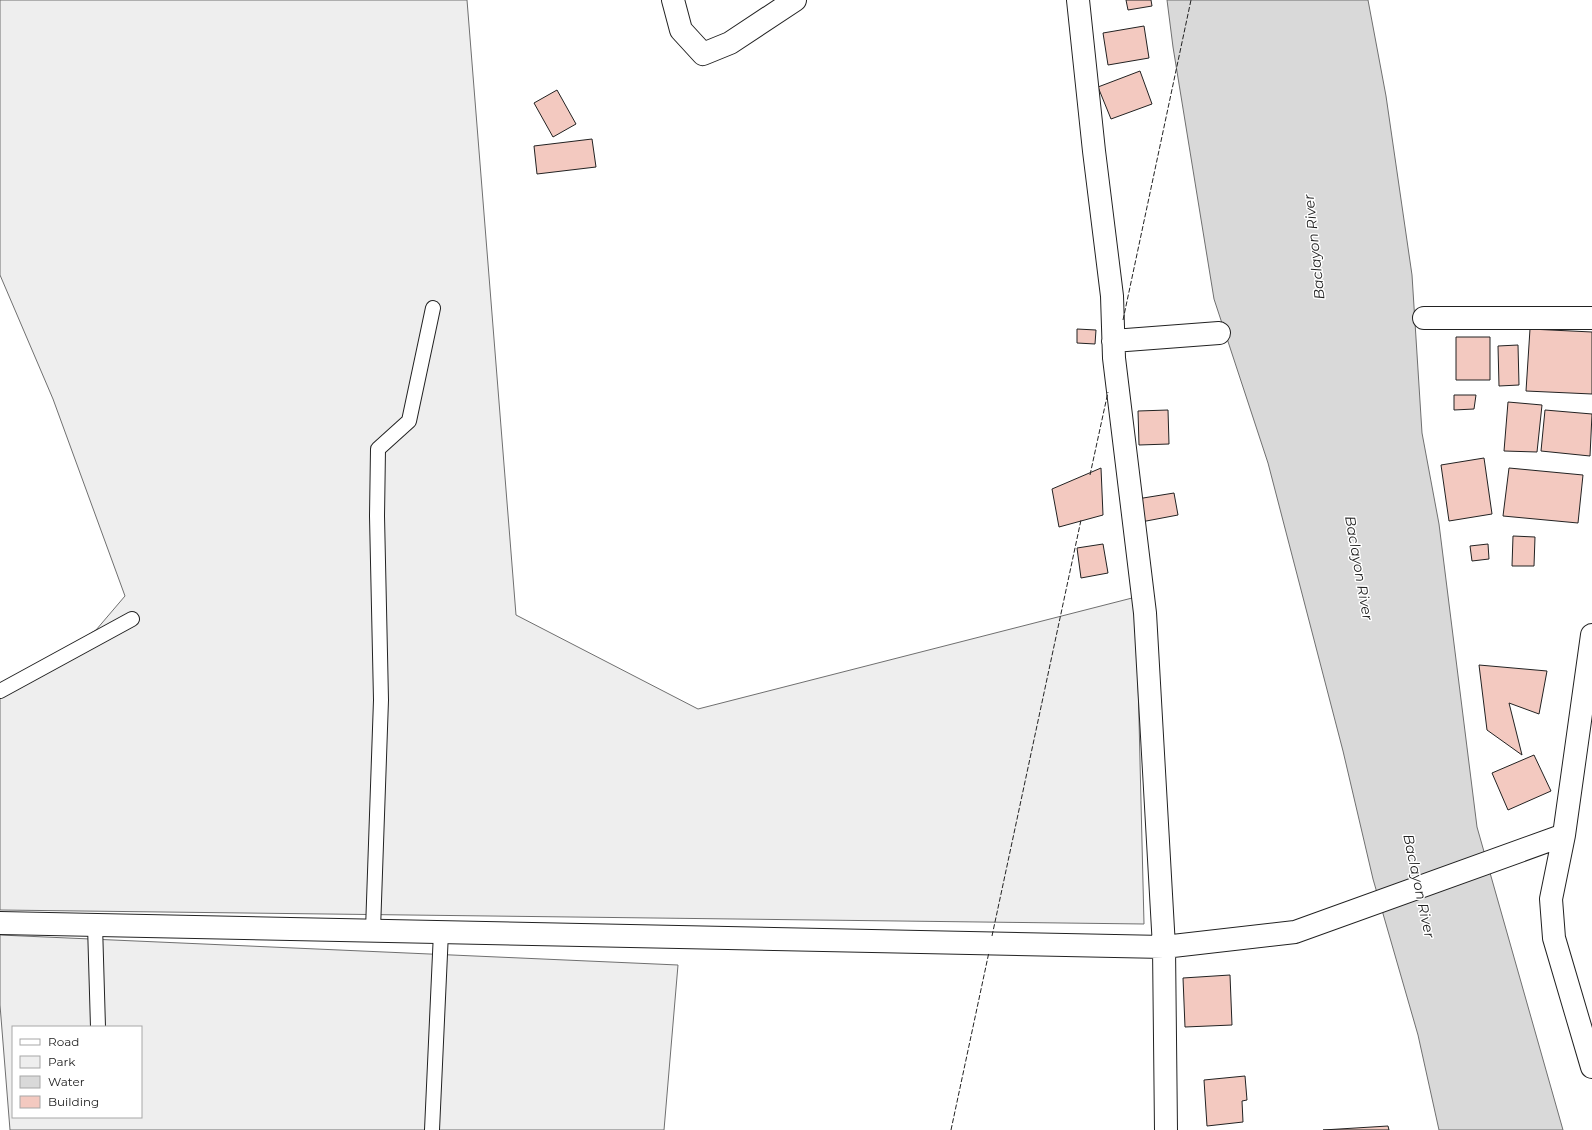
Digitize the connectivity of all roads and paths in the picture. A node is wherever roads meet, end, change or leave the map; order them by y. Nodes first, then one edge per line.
1 (673, 0) edge
2 (795, 0) edge
3 (1078, 0) edge
4 (433, 308) dead end
5 (1424, 318) dead end
6 (1592, 318) edge
7 (1219, 333) dead end
8 (1113, 340) junction
9 (132, 620) dead end
10 (1592, 635) edge
11 (0, 690) edge
12 (1564, 835) junction
13 (0, 923) edge
14 (95, 925) junction
15 (373, 930) junction
16 (441, 932) junction
17 (1164, 947) junction
18 (98, 1026) edge
19 (1592, 1068) edge
20 (432, 1130) edge
21 (1166, 1130) edge

1 - 2 street
3 - 8 street
4 - 15 lane
5 - 6 street
7 - 8 street
8 - 17 street
9 - 11 lane
10 - 12 street
12 - 17 street
12 - 19 street
13 - 14 street
14 - 15 street
14 - 18 lane
15 - 16 street
16 - 17 street
16 - 20 lane
17 - 21 street

